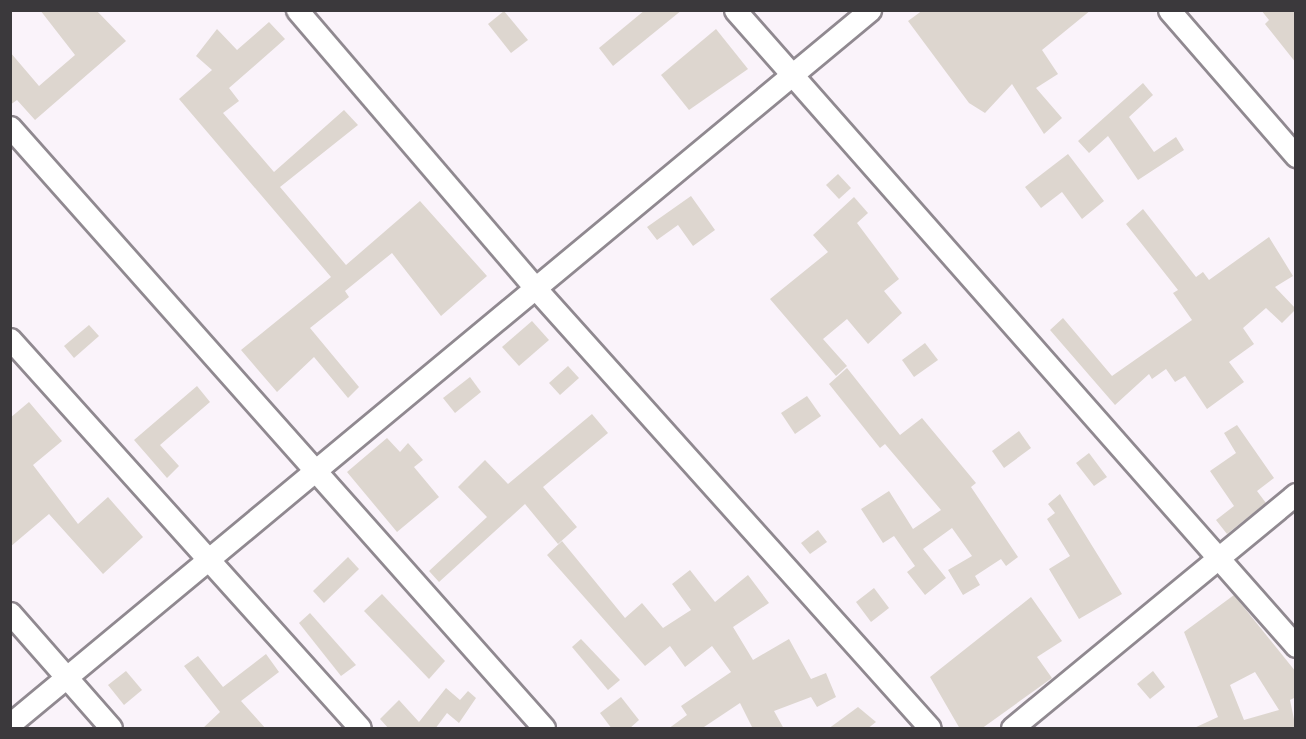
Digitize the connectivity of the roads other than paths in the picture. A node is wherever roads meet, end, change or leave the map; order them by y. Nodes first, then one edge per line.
1 (297, 10) edge
2 (735, 10) edge
3 (870, 10) edge
4 (1168, 10) edge
5 (794, 76) junction
6 (10, 127) edge
7 (1296, 156) edge
8 (537, 290) junction
9 (10, 339) edge
10 (314, 470) junction
11 (1296, 494) edge
12 (207, 556) junction
13 (1219, 558) junction
14 (10, 613) edge
15 (1296, 646) edge
16 (66, 677) junction
17 (10, 724) edge
18 (111, 729) edge
19 (360, 729) edge
20 (544, 729) edge
21 (930, 729) edge
22 (1012, 729) edge

1 - 8 street
2 - 5 street
3 - 5 street
4 - 7 street
5 - 8 street
5 - 13 street
6 - 10 street
8 - 10 street
8 - 21 street
9 - 12 street
10 - 12 street
10 - 20 street
11 - 13 street
12 - 16 street
12 - 19 street
13 - 15 street
13 - 22 street
14 - 16 street
16 - 17 street
16 - 18 street

